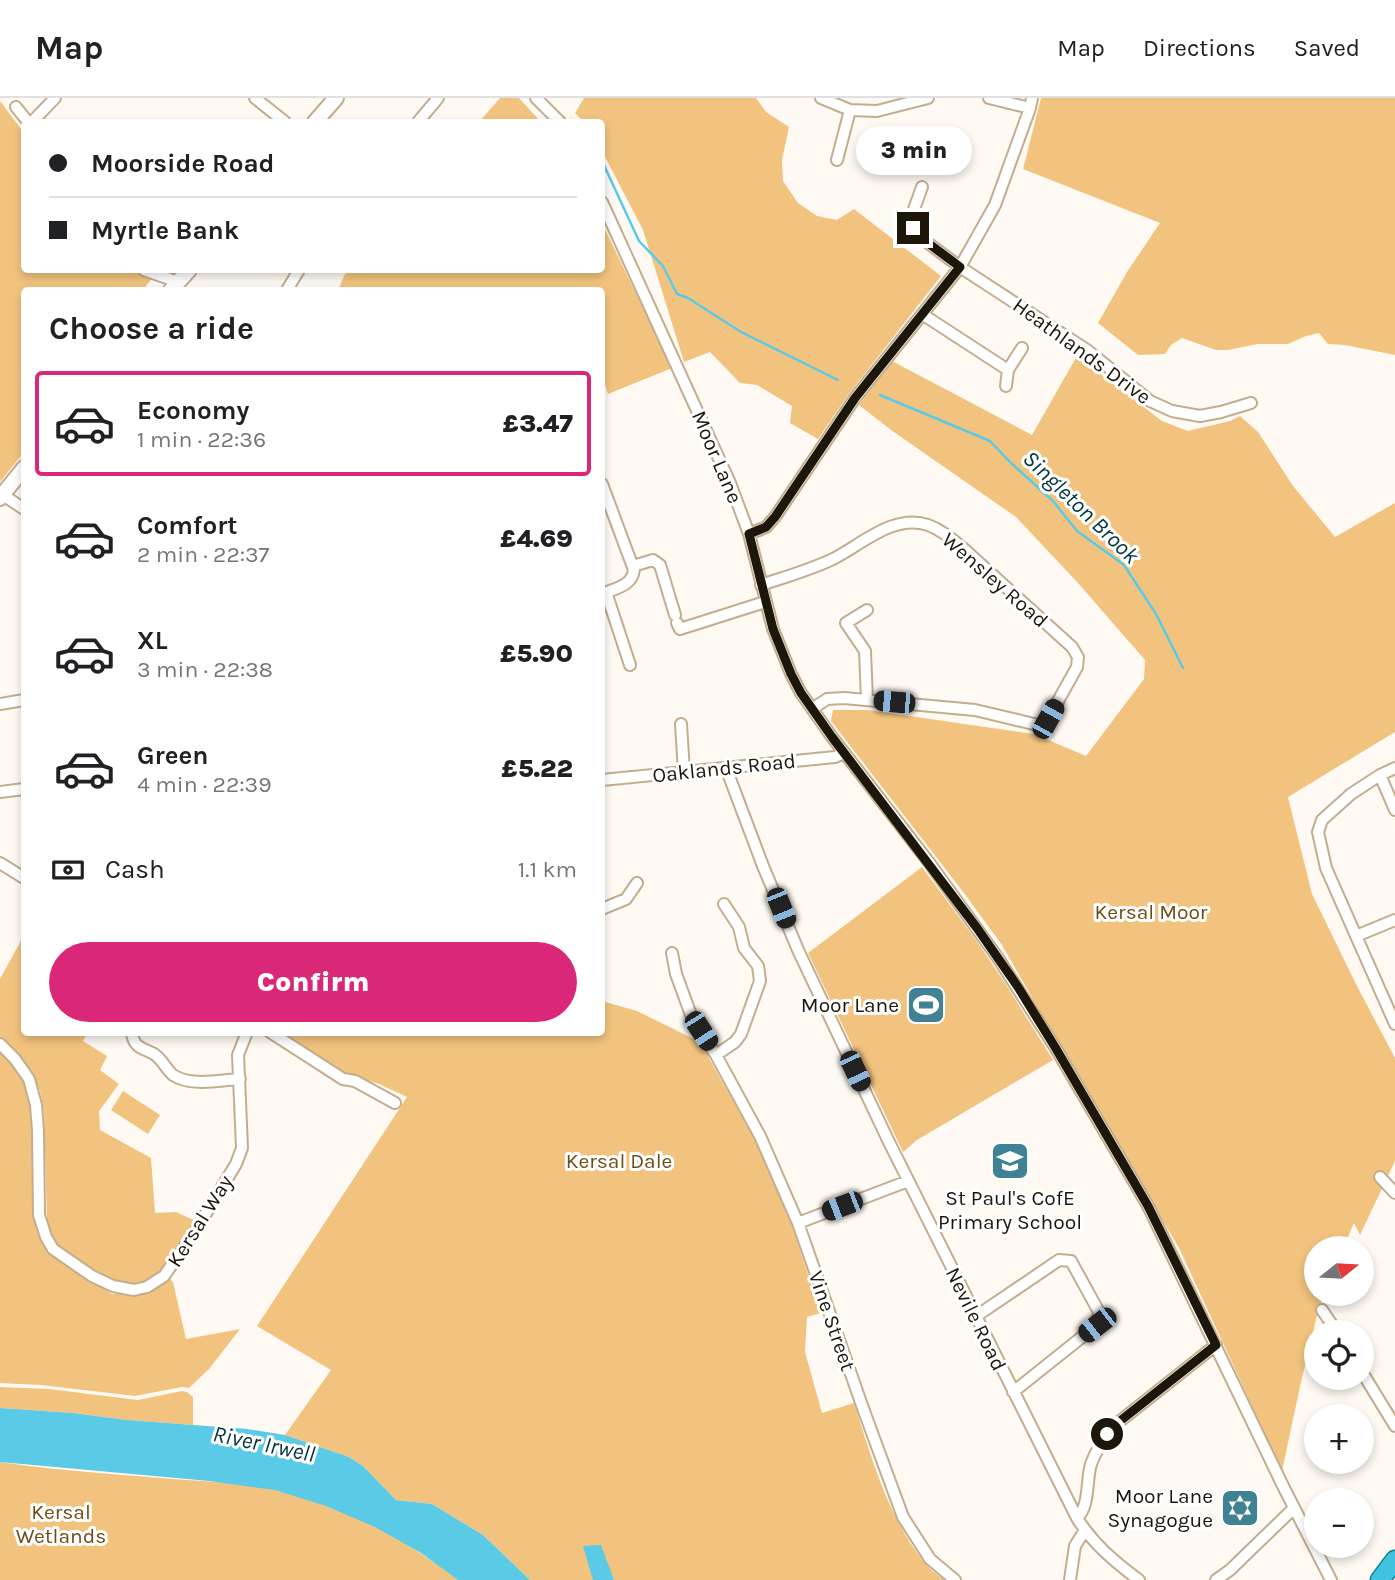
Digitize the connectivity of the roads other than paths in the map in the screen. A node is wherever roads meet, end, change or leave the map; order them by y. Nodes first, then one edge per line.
1 (55, 98) edge
2 (255, 98) edge
3 (336, 98) edge
4 (438, 98) edge
5 (536, 98) edge
6 (821, 98) edge
7 (877, 98) edge
8 (928, 98) edge
9 (989, 98) edge
10 (1031, 103) edge
11 (16, 107) dead end
12 (850, 110) junction
13 (877, 111) junction
14 (27, 119) edge
15 (33, 119) edge
16 (281, 119) edge
17 (318, 119) edge
18 (420, 119) edge
19 (557, 119) edge
20 (837, 160) dead end
21 (922, 187) dead end
22 (605, 209) edge
23 (960, 267) junction
24 (150, 273) edge
25 (175, 286) edge
26 (922, 314) junction
27 (1022, 348) dead end
28 (1008, 370) junction
29 (1006, 386) dead end
30 (1251, 402) dead end
31 (21, 472) edge
32 (1, 497) edge
33 (605, 497) edge
34 (21, 507) edge
35 (749, 534) junction
36 (633, 566) junction
37 (761, 585) junction
38 (605, 593) edge
39 (605, 596) edge
40 (765, 602) junction
41 (867, 610) dead end
42 (630, 665) dead end
43 (21, 700) edge
44 (867, 700) junction
45 (0, 704) edge
46 (812, 709) junction
47 (681, 724) dead end
48 (844, 753) junction
49 (726, 768) junction
50 (1395, 768) edge
51 (684, 772) junction
52 (1380, 775) junction
53 (605, 780) edge
54 (21, 789) edge
55 (0, 792) edge
56 (1395, 810) edge
57 (0, 863) edge
58 (21, 876) edge
59 (637, 883) dead end
60 (605, 908) edge
61 (717, 917) dead end
62 (1395, 920) edge
63 (1356, 936) junction
64 (670, 961) dead end
65 (1391, 1006) edge
66 (1395, 1024) edge
67 (130, 1036) edge
68 (245, 1036) edge
69 (276, 1036) edge
70 (0, 1044) edge
71 (716, 1055) junction
72 (240, 1079) junction
73 (395, 1103) dead end
74 (1380, 1177) dead end
75 (908, 1181) junction
76 (1395, 1193) edge
77 (798, 1223) junction
78 (1322, 1310) dead end
79 (975, 1317) junction
80 (1329, 1320) edge
81 (1216, 1345) junction
82 (1373, 1390) edge
83 (1013, 1392) junction
84 (1395, 1426) edge
85 (1294, 1508) junction
86 (1076, 1518) junction
87 (1084, 1530) junction
88 (1395, 1560) edge
89 (955, 1580) edge
90 (1070, 1580) edge
91 (1139, 1580) edge
92 (1216, 1580) edge
93 (1331, 1580) edge
94 (1380, 1580) edge

1 - 15 street
2 - 16 street
3 - 17 street
4 - 18 street
5 - 19 street
6 - 12 street
7 - 13 street
8 - 13 street
9 - 10 street
10 - 23 street
11 - 14 street
12 - 13 street
12 - 20 street
21 - 23 street, Heathlands Drive
22 - 35 street, Moor Lane
23 - 26 street
23 - 30 street, Heathlands Drive
24 - 25 street
26 - 28 street
26 - 35 street
27 - 28 street
28 - 29 street
31 - 32 street
32 - 34 street
33 - 36 street
35 - 37 street, Moor Lane
36 - 38 street
36 - 40 street
37 - 40 street, Moor Lane
37 - 44 street, Wensley Road
39 - 42 street
40 - 46 street, Moor Lane
41 - 44 street
43 - 45 street
44 - 46 street
46 - 48 street, Moor Lane
47 - 51 street
48 - 49 street, Oaklands Road
48 - 81 street, Moor Lane
49 - 51 street, Oaklands Road
49 - 75 street, Nevile Road
50 - 52 street
51 - 53 street, Oaklands Road
52 - 56 street
52 - 63 street
54 - 55 street
57 - 58 street
59 - 60 street
61 - 71 street
62 - 63 street
63 - 65 street
64 - 71 street, Vine Street
65 - 66 street
67 - 72 street
68 - 72 street, Kersal Way
69 - 73 street
70 - 72 street, Kersal Way
71 - 77 street, Vine Street
74 - 76 street
75 - 77 street
75 - 79 street, Nevile Road
77 - 89 street, Vine Street
78 - 80 street
79 - 83 street, Nevile Road
79 - 83 street
81 - 85 street, Moor Lane
81 - 86 street
82 - 84 street
83 - 86 street, Nevile Road
85 - 92 street
85 - 93 street, Moor Lane
86 - 87 street, Nevile Road
87 - 90 street
87 - 91 street, Nevile Road
88 - 94 highway

